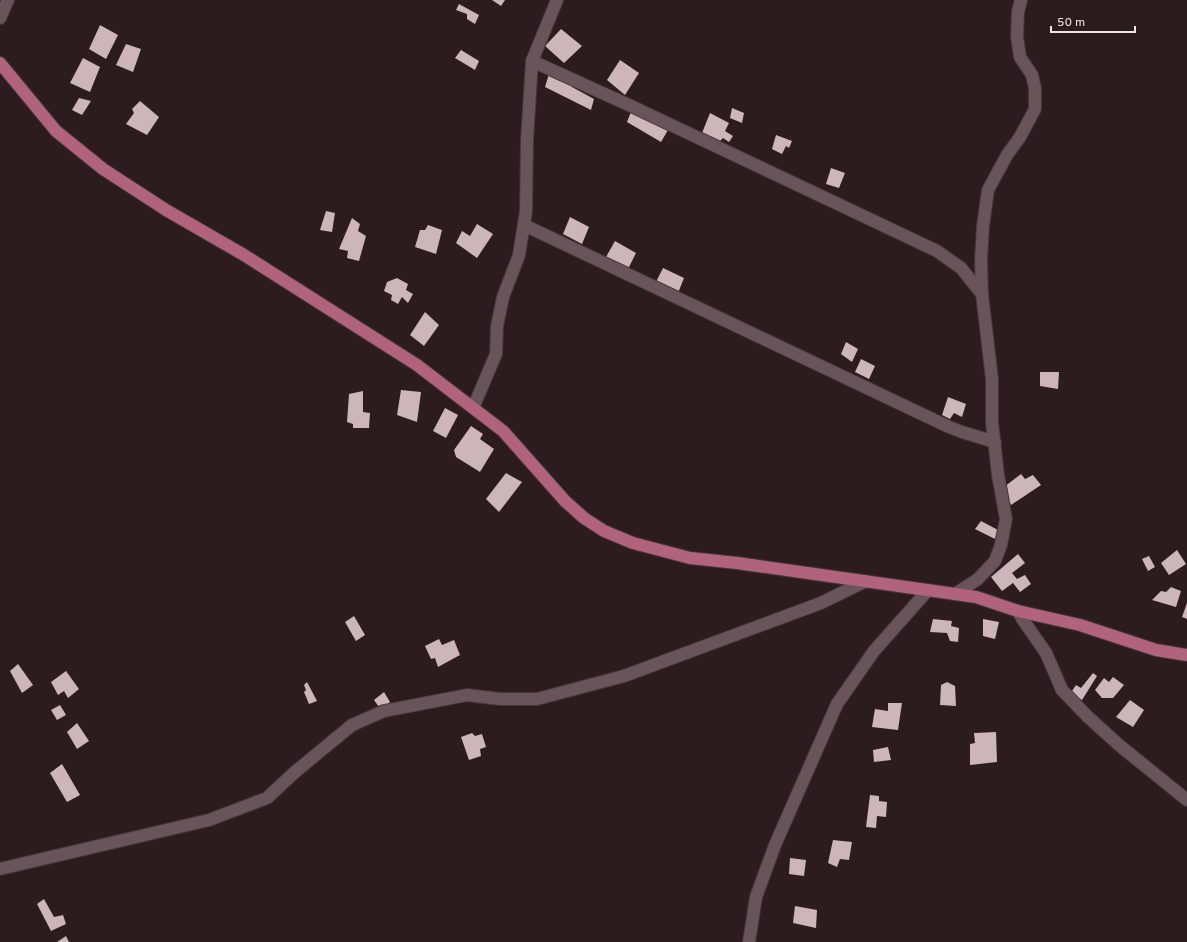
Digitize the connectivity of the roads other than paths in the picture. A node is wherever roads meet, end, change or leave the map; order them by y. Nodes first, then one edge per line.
1 (8, 0) edge
2 (557, 0) edge
3 (1021, 0) edge
4 (0, 18) edge
5 (532, 61) junction
6 (0, 63) edge
7 (524, 225) junction
8 (982, 294) junction
9 (474, 408) junction
10 (995, 442) junction
11 (866, 581) junction
12 (928, 590) junction
13 (955, 594) junction
14 (1018, 611) junction
15 (1187, 655) edge
16 (1187, 800) edge
17 (0, 869) edge
18 (749, 942) edge

1 - 4 street
2 - 5 street
3 - 8 street
5 - 7 street
5 - 8 street
6 - 9 main road
7 - 9 street
7 - 10 street
8 - 10 street
9 - 11 main road
10 - 13 street
11 - 12 main road
11 - 17 street
12 - 13 main road
12 - 18 street
13 - 14 main road
14 - 15 main road
14 - 16 street

